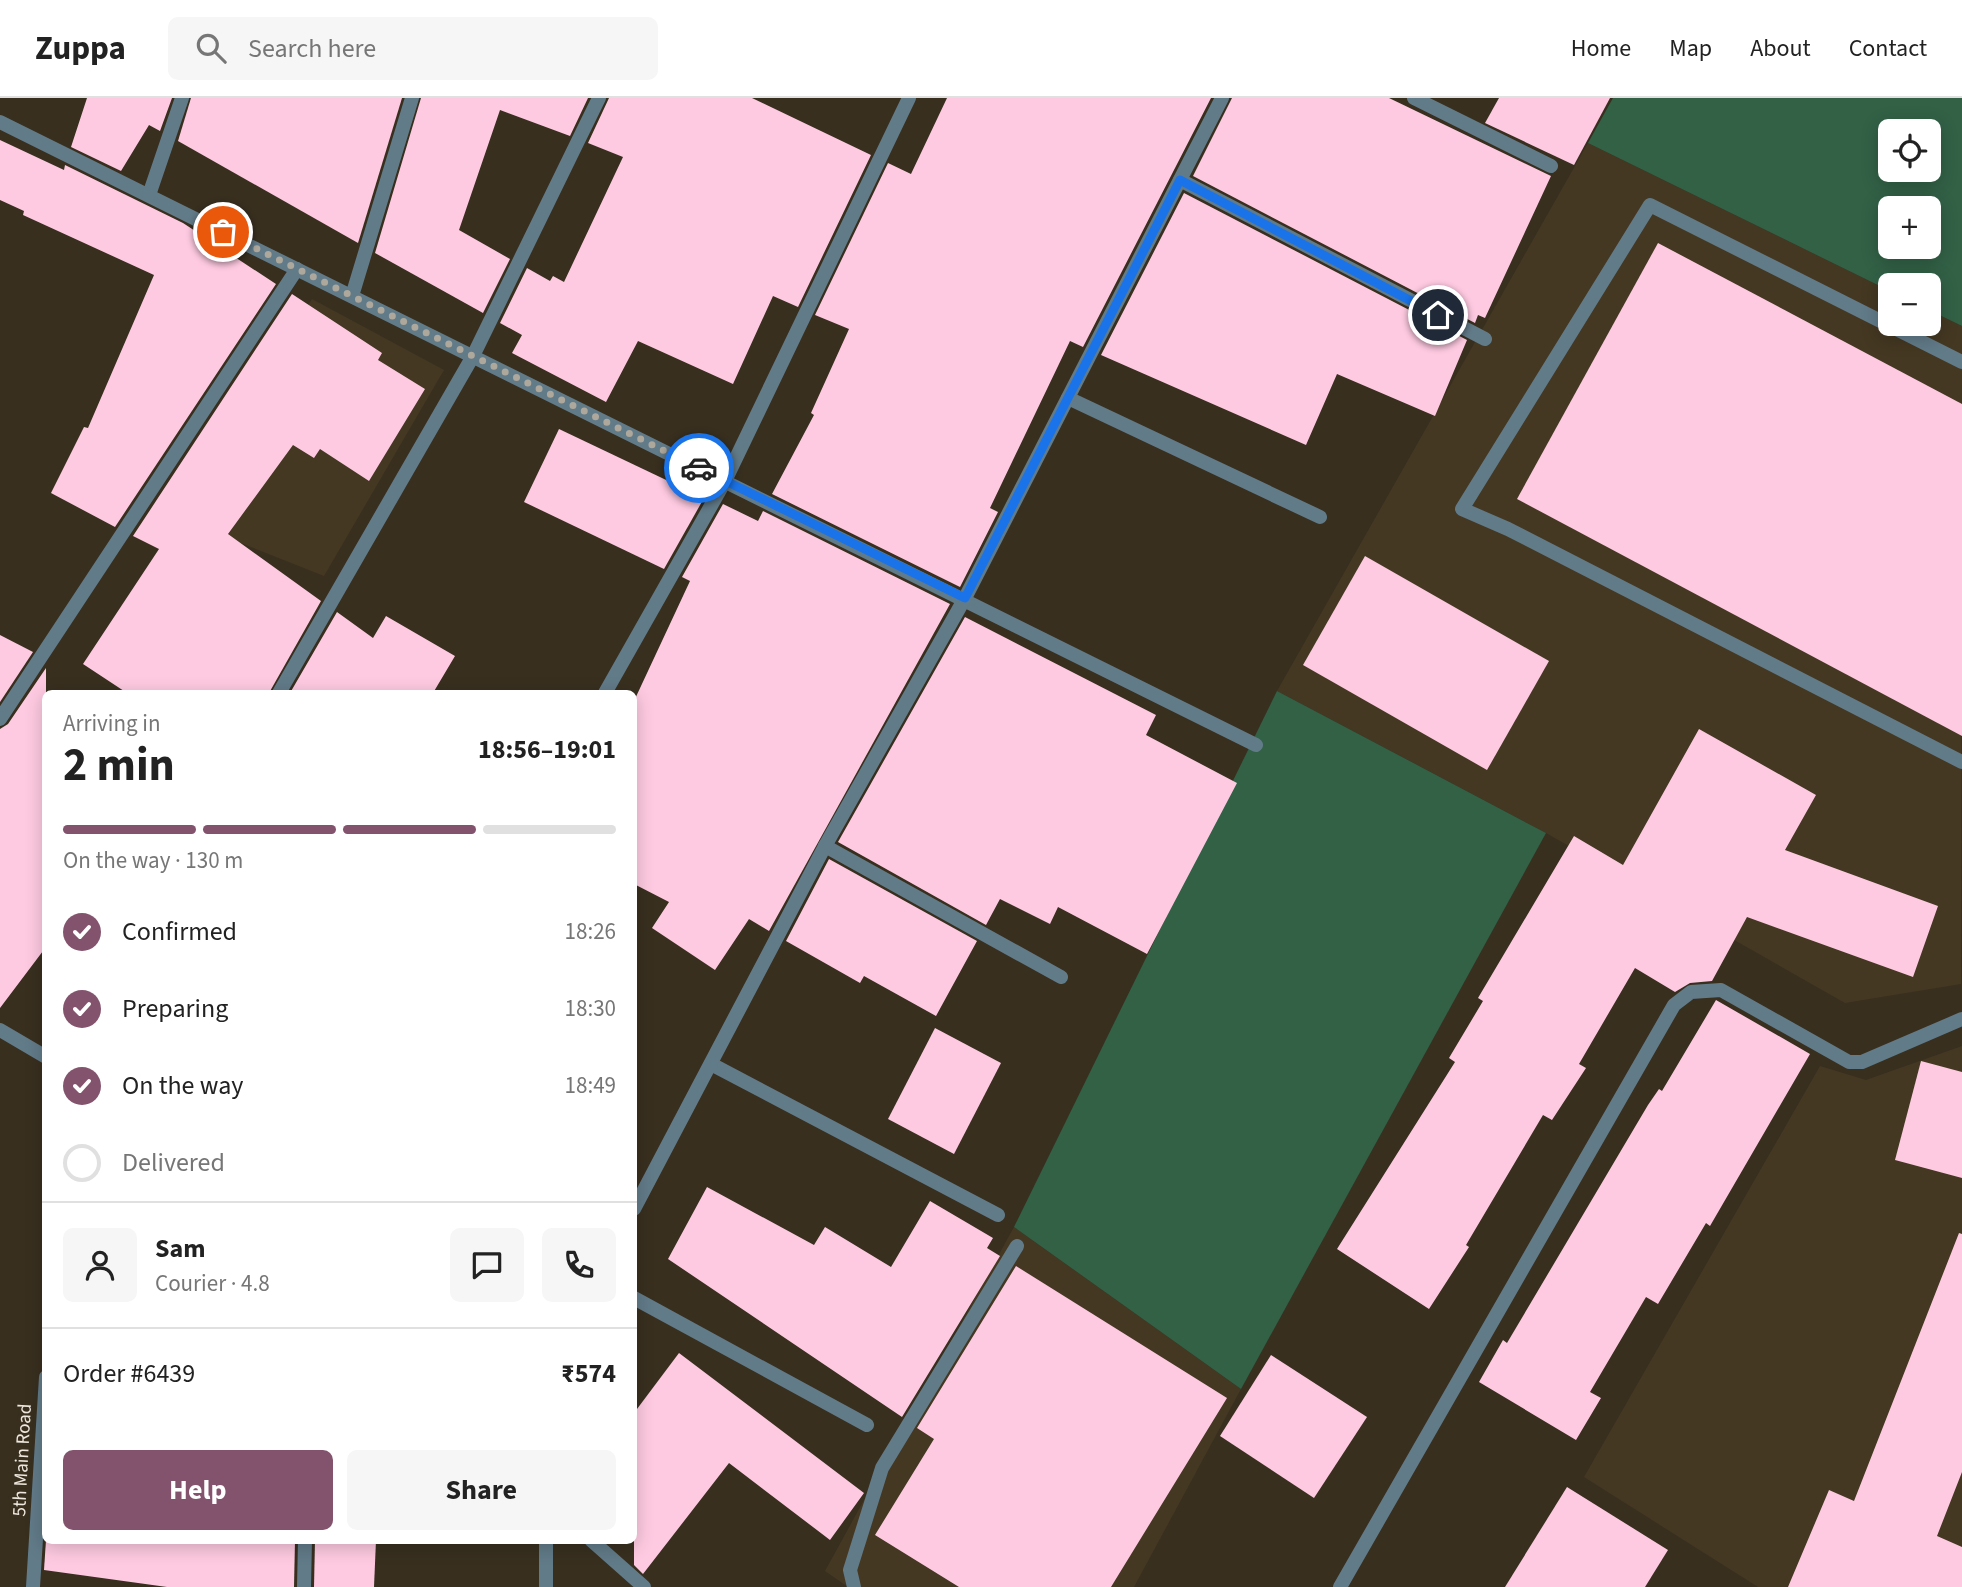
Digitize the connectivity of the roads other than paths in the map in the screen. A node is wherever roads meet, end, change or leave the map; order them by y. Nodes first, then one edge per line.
1 (182, 98) edge
2 (412, 98) edge
3 (598, 98) edge
4 (909, 98) edge
5 (1222, 98) edge
6 (1414, 98) edge
7 (0, 122) edge
8 (1551, 166) dead end
9 (1180, 180) junction
10 (149, 195) junction
11 (297, 269) junction
12 (352, 296) junction
13 (1485, 339) dead end
14 (473, 356) junction
15 (1962, 362) edge
16 (1068, 398) junction
17 (725, 481) junction
18 (1320, 517) dead end
19 (965, 598) junction
20 (281, 690) edge
21 (606, 690) edge
22 (0, 719) edge
23 (1256, 745) dead end
24 (1962, 762) edge
25 (825, 846) junction
26 (1061, 977) dead end
27 (1962, 1019) edge
28 (0, 1030) edge
29 (42, 1055) edge
30 (711, 1064) junction
31 (637, 1203) edge
32 (998, 1215) dead end
33 (1017, 1246) dead end
34 (637, 1300) edge
35 (867, 1425) dead end
36 (42, 1442) edge
37 (305, 1544) edge
38 (546, 1544) edge
39 (596, 1544) edge
40 (33, 1587) edge
41 (304, 1587) edge
42 (546, 1587) edge
43 (644, 1587) edge
44 (854, 1587) edge
45 (1340, 1587) edge

1 - 10 street
2 - 12 street
3 - 14 street
4 - 17 street
5 - 9 street
6 - 8 street
7 - 10 street
9 - 13 street
9 - 16 street
10 - 11 street
11 - 12 street
11 - 22 street
12 - 14 street
14 - 17 street
14 - 20 street
15 - 24 street
16 - 18 street
16 - 19 street
17 - 19 street
17 - 21 street
19 - 23 street
19 - 25 street
25 - 26 street
25 - 30 street
27 - 45 street
28 - 29 street
30 - 31 street
30 - 32 street
33 - 44 street
34 - 35 street
36 - 40 street, 5th Main Road
37 - 41 street
38 - 42 street
39 - 43 street

